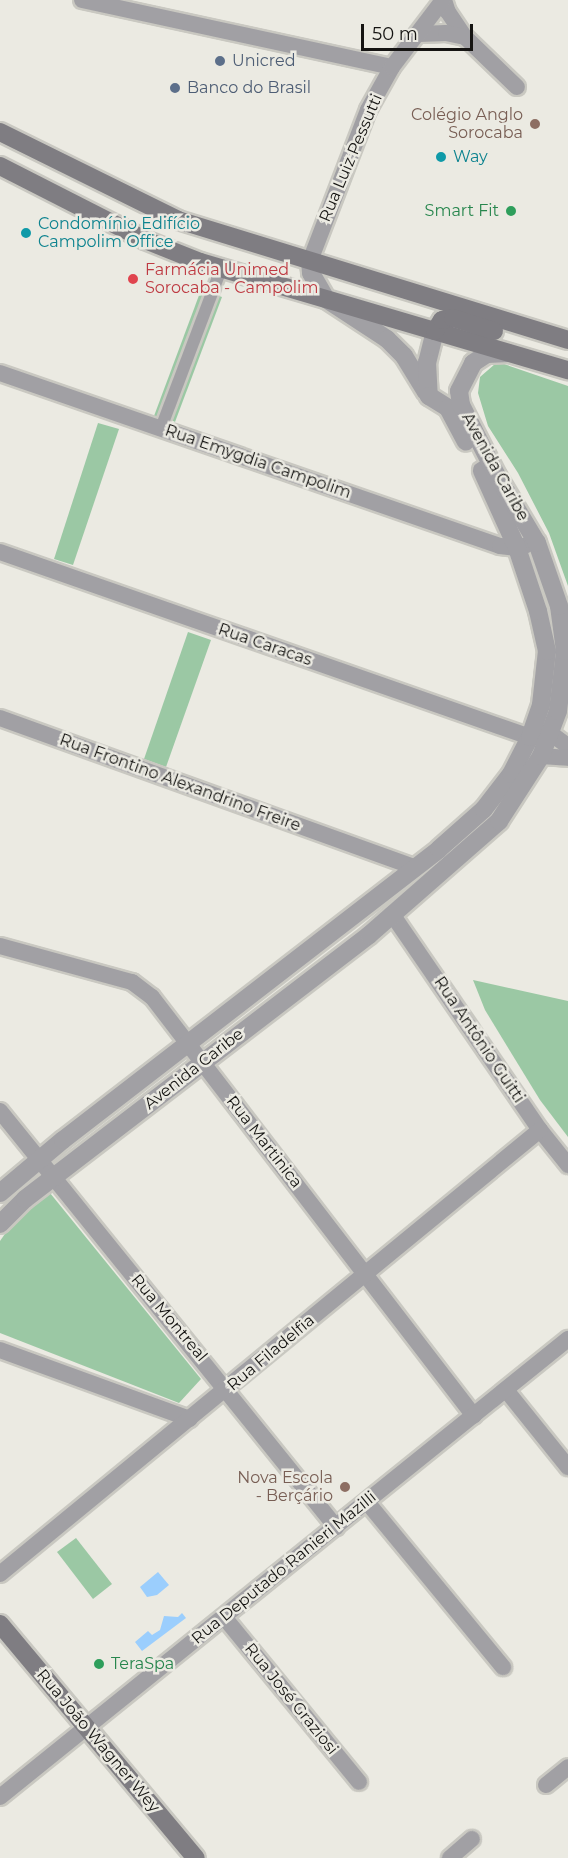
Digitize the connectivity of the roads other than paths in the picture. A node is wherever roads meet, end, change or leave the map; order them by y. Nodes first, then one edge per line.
1 (82, 0) edge
2 (443, 0) edge
3 (419, 34) junction
4 (465, 38) junction
5 (392, 67) junction
6 (517, 87) dead end
7 (0, 132) edge
8 (0, 165) edge
9 (310, 261) junction
10 (221, 269) junction
11 (326, 299) junction
12 (435, 331) junction
13 (568, 340) edge
14 (568, 352) edge
15 (513, 353) junction
16 (568, 370) edge
17 (0, 373) edge
18 (429, 396) junction
19 (161, 428) junction
20 (537, 543) junction
21 (517, 548) junction
22 (0, 552) edge
23 (0, 718) edge
24 (550, 733) junction
25 (530, 737) junction
26 (568, 746) edge
27 (541, 756) junction
28 (568, 758) edge
29 (359, 848) junction
30 (414, 867) junction
31 (399, 880) junction
32 (378, 897) junction
33 (409, 899) junction
34 (391, 915) junction
35 (0, 946) edge
36 (188, 1045) junction
37 (202, 1063) junction
38 (0, 1111) edge
39 (540, 1130) junction
40 (38, 1160) junction
41 (568, 1165) edge
42 (53, 1178) junction
43 (0, 1193) edge
44 (0, 1224) edge
45 (365, 1274) junction
46 (568, 1339) edge
47 (0, 1350) edge
48 (227, 1389) junction
49 (506, 1390) junction
50 (474, 1416) junction
51 (190, 1419) junction
52 (568, 1467) edge
53 (366, 1502) junction
54 (336, 1527) junction
55 (0, 1574) edge
56 (224, 1617) junction
57 (0, 1624) edge
58 (503, 1667) dead end
59 (86, 1727) junction
60 (568, 1767) edge
61 (359, 1782) dead end
62 (546, 1785) dead end
63 (0, 1797) edge
64 (472, 1839) dead end
65 (196, 1858) edge
66 (450, 1858) edge

1 - 5 street
2 - 3 street, Rua Luiz Pessutti
2 - 4 street
3 - 4 street
3 - 5 street, Rua Luiz Pessutti
4 - 6 street
5 - 9 street, Rua Luiz Pessutti
7 - 9 main road
8 - 10 main road
9 - 11 street
9 - 13 main road
10 - 11 main road
10 - 19 street
11 - 12 main road
11 - 18 street, Avenida Caribe
12 - 14 main road
12 - 15 main road
12 - 18 street
15 - 16 main road
15 - 20 street, Avenida Caribe
17 - 19 street, Rua Emygdia Campolim
18 - 21 street, Avenida Caribe
19 - 21 street, Rua Emygdia Campolim
20 - 21 street, Avenida Caribe
20 - 24 street, Avenida Caribe
21 - 25 street, Avenida Caribe
22 - 25 street, Rua Caracas
23 - 29 street, Rua Frontino Alexandrino Freire
24 - 26 street
24 - 27 street, Avenida Caribe
25 - 30 street, Avenida Caribe
27 - 28 street
27 - 33 street, Avenida Caribe
29 - 30 street, Rua Frontino Alexandrino Freire
29 - 31 street, Rua Frontino Alexandrino Freire
30 - 31 street, Avenida Caribe
31 - 32 street, Avenida Caribe
31 - 33 street
32 - 34 street
32 - 36 street, Avenida Caribe
33 - 34 street, Avenida Caribe
34 - 37 street, Avenida Caribe
34 - 39 street, Rua Antônio Guitti
35 - 36 street, Rua Martinica
36 - 37 street, Rua Martinica
36 - 40 street, Avenida Caribe
37 - 42 street, Avenida Caribe
37 - 45 street, Rua Martinica
38 - 40 street, Rua Montreal
39 - 41 street, Rua Antônio Guitti
39 - 45 street, Rua Filadelfia
40 - 42 street, Rua Montreal
40 - 43 street, Avenida Caribe
42 - 44 street, Avenida Caribe
42 - 48 street, Rua Montreal
45 - 48 street, Rua Filadelfia
45 - 50 street, Rua Martinica
46 - 49 street, Rua Deputado Ranieri Mazilli
47 - 51 street
48 - 51 street, Rua Filadelfia
48 - 54 street, Rua Montreal
49 - 50 street, Rua Deputado Ranieri Mazilli
49 - 52 street
50 - 53 street, Rua Deputado Ranieri Mazilli
51 - 55 street, Rua Filadelfia
53 - 54 street, Rua Deputado Ranieri Mazilli
53 - 58 street
54 - 56 street, Rua Deputado Ranieri Mazilli
56 - 59 street, Rua Deputado Ranieri Mazilli
56 - 61 street, Rua José Graziosi
57 - 59 main road, Rua João Wagner Wey
59 - 63 street, Rua Deputado Ranieri Mazilli
59 - 65 main road, Rua João Wagner Wey
60 - 62 street
64 - 66 street

